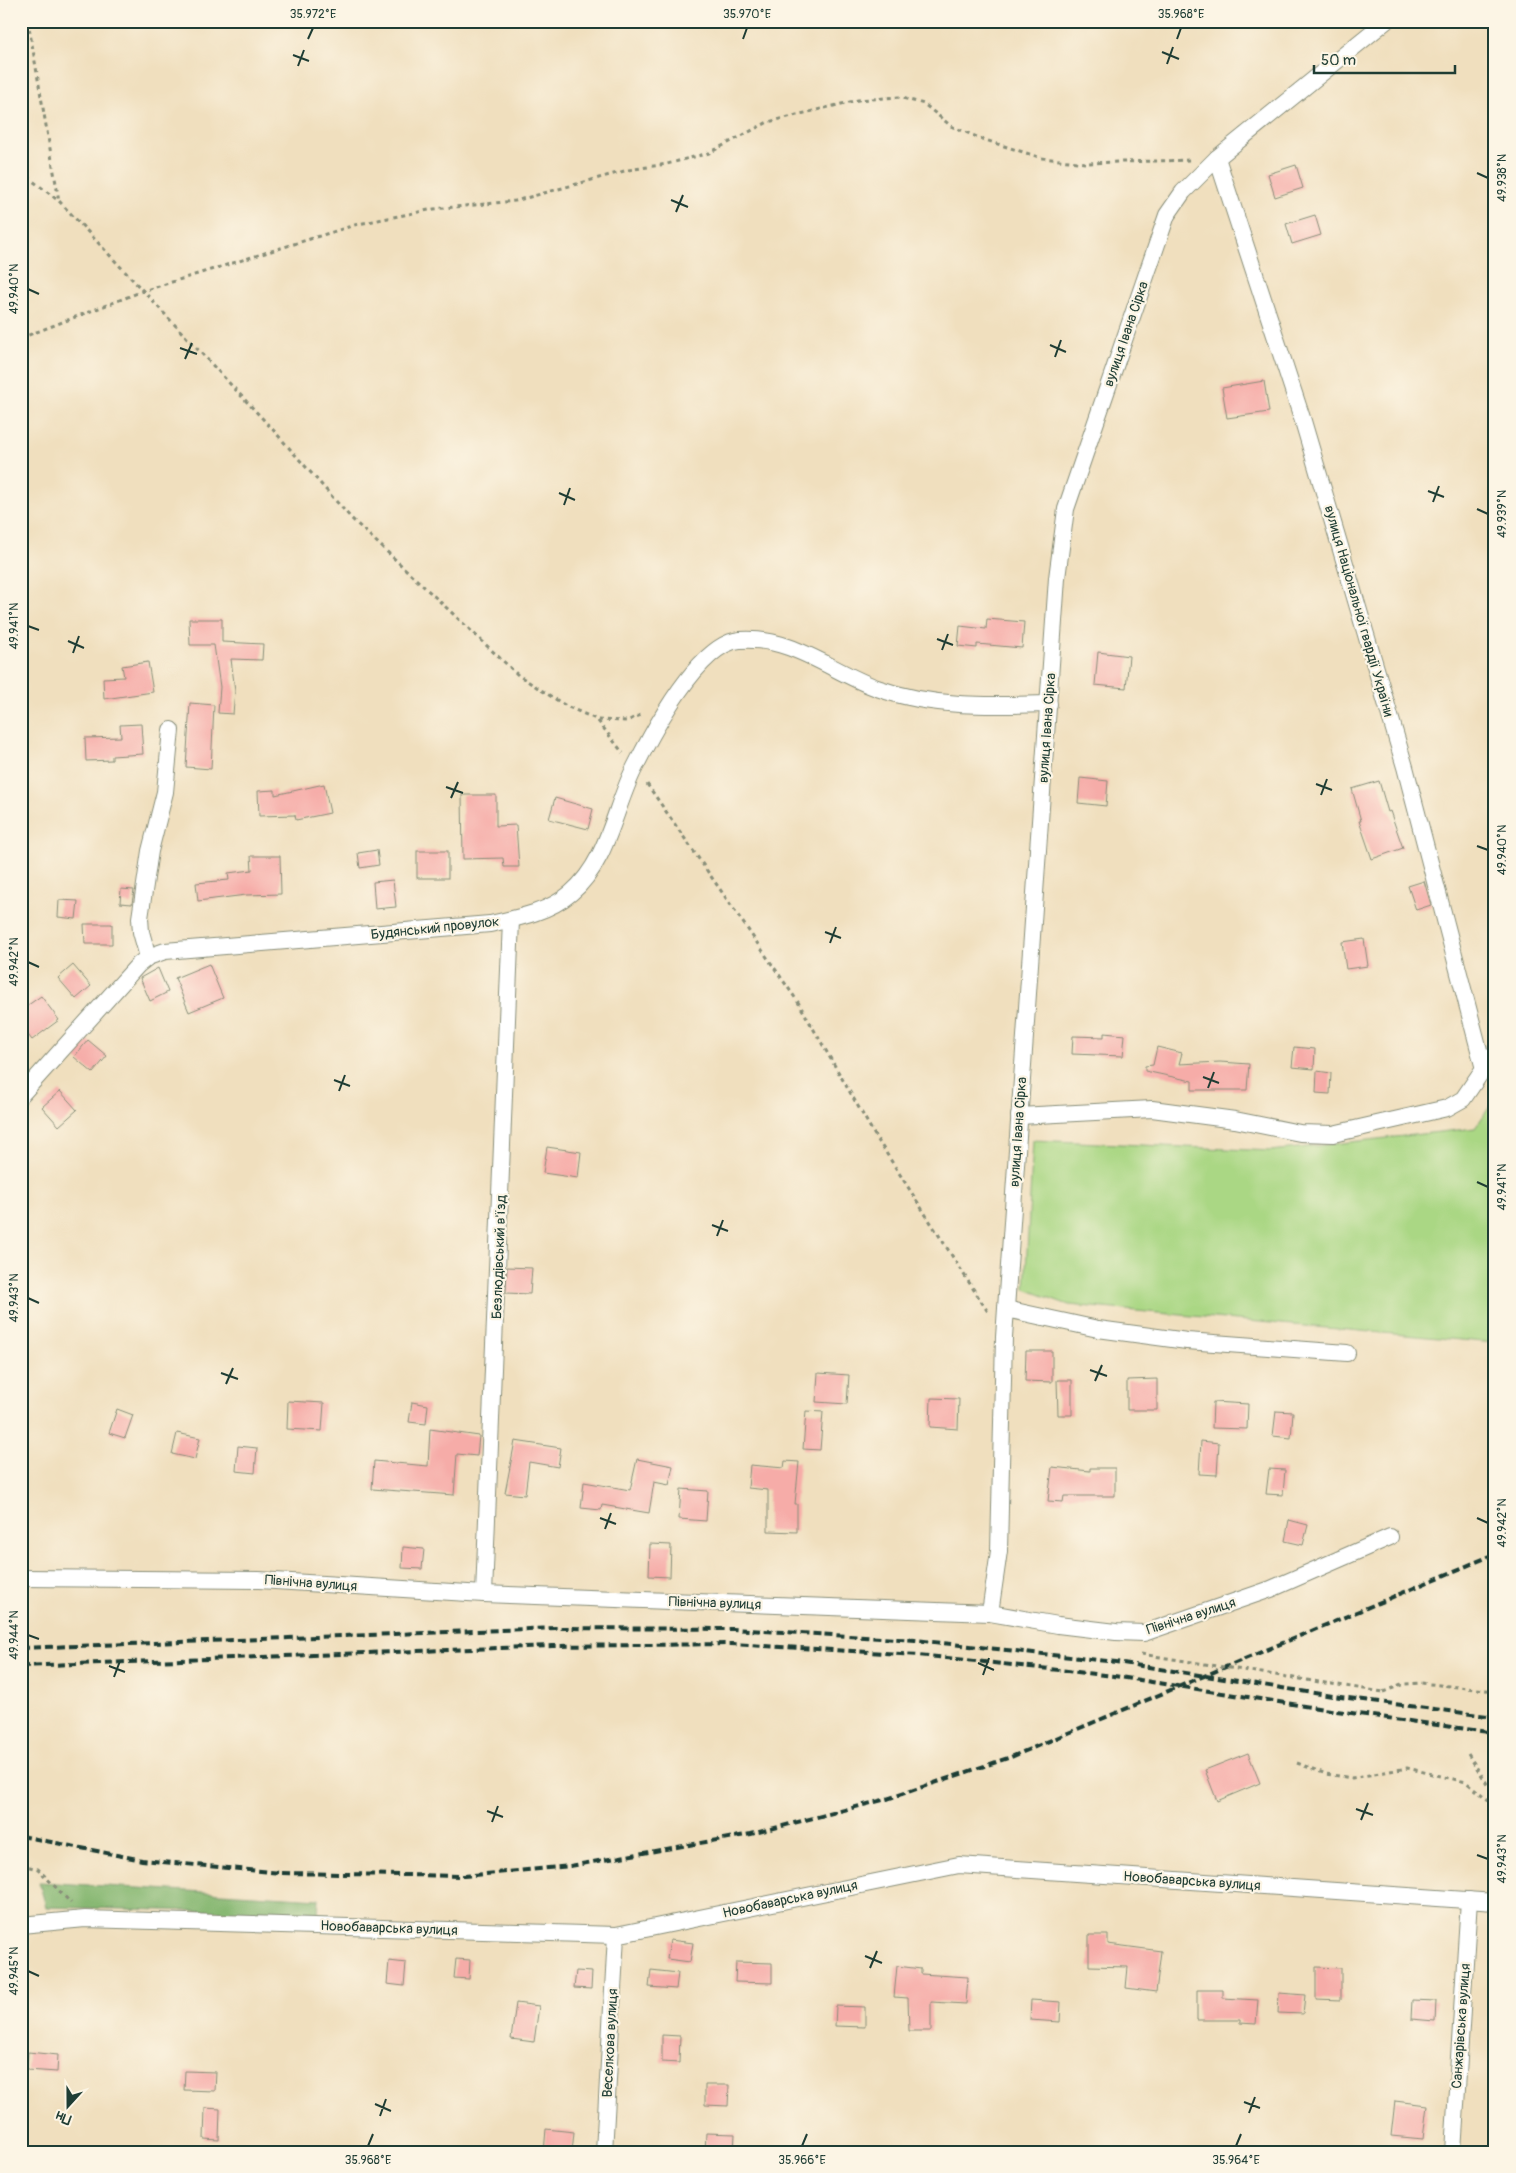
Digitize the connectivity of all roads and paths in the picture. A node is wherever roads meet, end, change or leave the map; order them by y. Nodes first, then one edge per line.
1 (28, 21) edge
2 (1386, 21) edge
3 (1218, 158) junction
4 (21, 172) edge
5 (59, 201) junction
6 (143, 291) junction
7 (21, 338) edge
8 (1049, 704) junction
9 (650, 711) dead end
10 (598, 720) junction
11 (171, 730) dead end
12 (634, 767) junction
13 (511, 920) junction
14 (148, 957) junction
15 (1495, 1052) edge
16 (1484, 1069) junction
17 (21, 1095) edge
18 (1019, 1116) junction
19 (1006, 1309) junction
20 (1004, 1337) junction
21 (1346, 1353) dead end
22 (1390, 1537) dead end
23 (21, 1578) edge
24 (484, 1594) junction
25 (990, 1613) junction
26 (1141, 1654) dead end
27 (1495, 1691) edge
28 (1468, 1754) dead end
29 (1297, 1763) dead end
30 (1495, 1796) edge
31 (1495, 1805) edge
32 (21, 1865) edge
33 (1469, 1900) junction
34 (1495, 1902) edge
35 (86, 1919) junction
36 (21, 1925) edge
37 (616, 1935) junction
38 (604, 2152) edge
39 (1453, 2152) edge

1 - 5 path
2 - 3 street, вулиця Івана Сірка
3 - 6 path
3 - 8 street, вулиця Івана Сірка
3 - 16 street, вулиця Національної гвардії України
4 - 5 path
5 - 6 path
6 - 7 path
6 - 10 path
8 - 12 street, Будянський провулок
8 - 18 street, вулиця Івана Сірка
9 - 10 path
10 - 12 path
11 - 14 street
12 - 13 street, Будянський провулок
12 - 20 path
13 - 14 street, Будянський провулок
13 - 24 street, Безлюдівський в'їзд
14 - 17 street, Будянський провулок
15 - 16 street
16 - 18 street
18 - 19 street, вулиця Івана Сірка
19 - 20 street, вулиця Івана Сірка
19 - 21 street
20 - 25 street, вулиця Івана Сірка
22 - 25 street, Північна вулиця
23 - 24 street, Північна вулиця
24 - 25 street, Північна вулиця
26 - 27 path, bridge
28 - 30 path
29 - 31 path
32 - 35 path
33 - 34 street, Новобаварська вулиця
33 - 37 street, Новобаварська вулиця
33 - 39 street, Санжарівська вулиця
35 - 36 street, Новобаварська вулиця
35 - 37 street, Новобаварська вулиця
37 - 38 street, Веселкова вулиця

